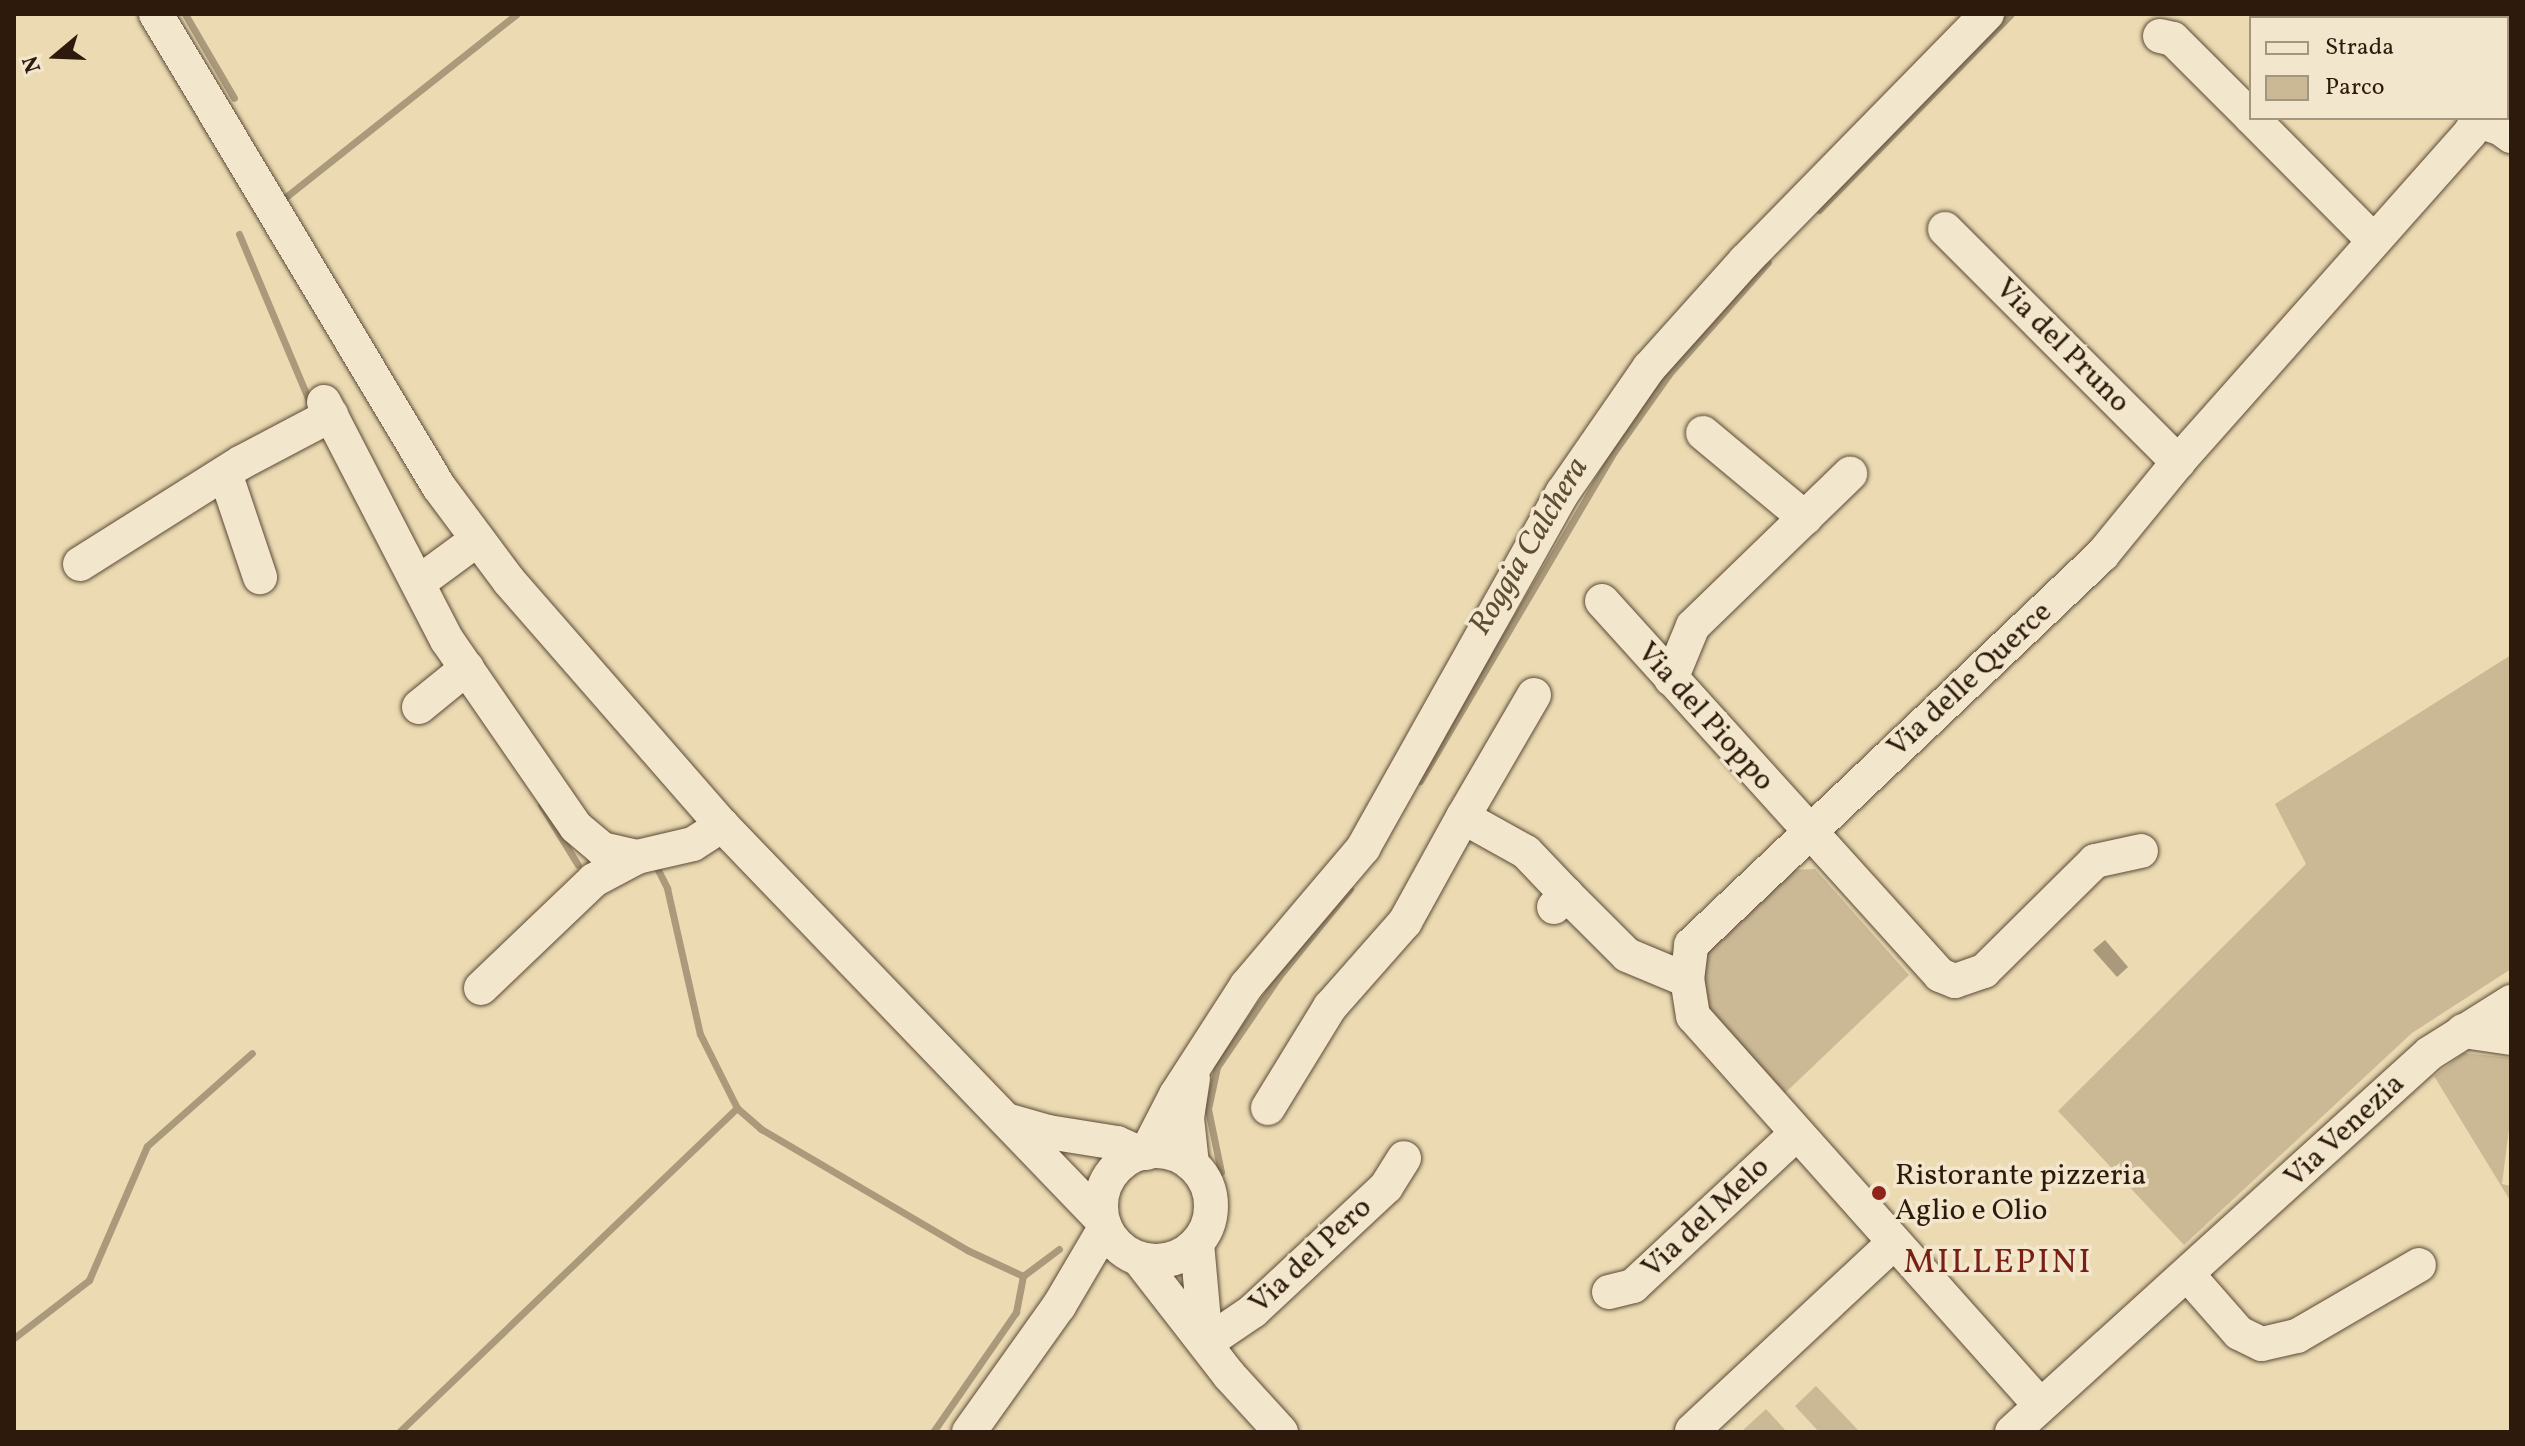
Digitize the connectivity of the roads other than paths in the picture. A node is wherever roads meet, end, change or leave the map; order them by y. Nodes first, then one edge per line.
1 (156, 14) edge
2 (1987, 14) edge
3 (2160, 36) dead end
4 (2249, 114) edge
5 (2255, 120) edge
6 (2478, 120) edge
7 (2511, 136) edge
8 (1945, 229) dead end
9 (2373, 240) junction
10 (1703, 433) dead end
11 (2178, 462) junction
12 (225, 473) junction
13 (1850, 474) dead end
14 (1805, 518) junction
15 (478, 539) junction
16 (80, 564) dead end
17 (260, 577) dead end
18 (418, 583) junction
19 (1602, 601) dead end
20 (467, 668) junction
21 (1671, 679) junction
22 (1534, 695) dead end
23 (419, 707) dead end
24 (1463, 817) junction
25 (722, 825) junction
26 (1808, 833) junction
27 (2141, 851) dead end
28 (637, 857) junction
29 (1687, 980) junction
30 (481, 988) dead end
31 (2511, 1002) edge
32 (2463, 1031) junction
33 (2511, 1038) edge
34 (1197, 1064) junction
35 (1176, 1095) junction
36 (1268, 1108) dead end
37 (1010, 1121) junction
38 (1797, 1133) junction
39 (1087, 1135) junction
40 (1143, 1153) junction
41 (1404, 1158) dead end
42 (1192, 1164) junction
43 (1104, 1224) junction
44 (1895, 1242) junction
45 (1197, 1243) junction
46 (1136, 1258) junction
47 (2419, 1265) dead end
48 (2188, 1275) junction
49 (1609, 1292) dead end
50 (1059, 1306) junction
51 (1206, 1343) junction
52 (2040, 1405) junction
53 (1692, 1431) edge
54 (969, 1432) edge
55 (1281, 1432) edge
56 (2012, 1432) edge

1 - 15 street
2 - 34 street
3 - 4 street
5 - 9 street
6 - 7 street
6 - 9 street, Via delle Querce
8 - 11 street, Via del Pruno
9 - 11 street, Via delle Querce
10 - 14 street
11 - 26 street, Via delle Querce
12 - 16 street
12 - 17 street
12 - 18 street
13 - 14 street
14 - 21 street
15 - 18 street
15 - 25 street
18 - 20 street
19 - 21 street, Via del Pioppo
20 - 23 street
20 - 28 street
21 - 26 street, Via del Pioppo
22 - 24 street
24 - 29 street
24 - 36 street
25 - 28 street
25 - 37 street
26 - 27 street, Via del Pioppo
26 - 29 street, Via delle Querce
28 - 30 street
29 - 38 street, Via delle Querce
31 - 32 street, Via Venezia
32 - 33 street
32 - 48 street, Via Venezia
34 - 35 street
34 - 42 street
35 - 39 street
35 - 40 street
37 - 39 street
37 - 43 street
38 - 44 street, Via delle Querce
38 - 49 street, Via del Melo
39 - 40 street
40 - 42 street
40 - 43 street
41 - 51 street, Via del Pero
42 - 45 street
43 - 46 street
43 - 50 street
44 - 52 street, Via delle Querce
44 - 53 street
45 - 46 street
45 - 51 street
46 - 50 street
46 - 51 street
47 - 48 street
48 - 52 street, Via Venezia
50 - 54 street
51 - 55 street
52 - 56 street, Via Venezia

